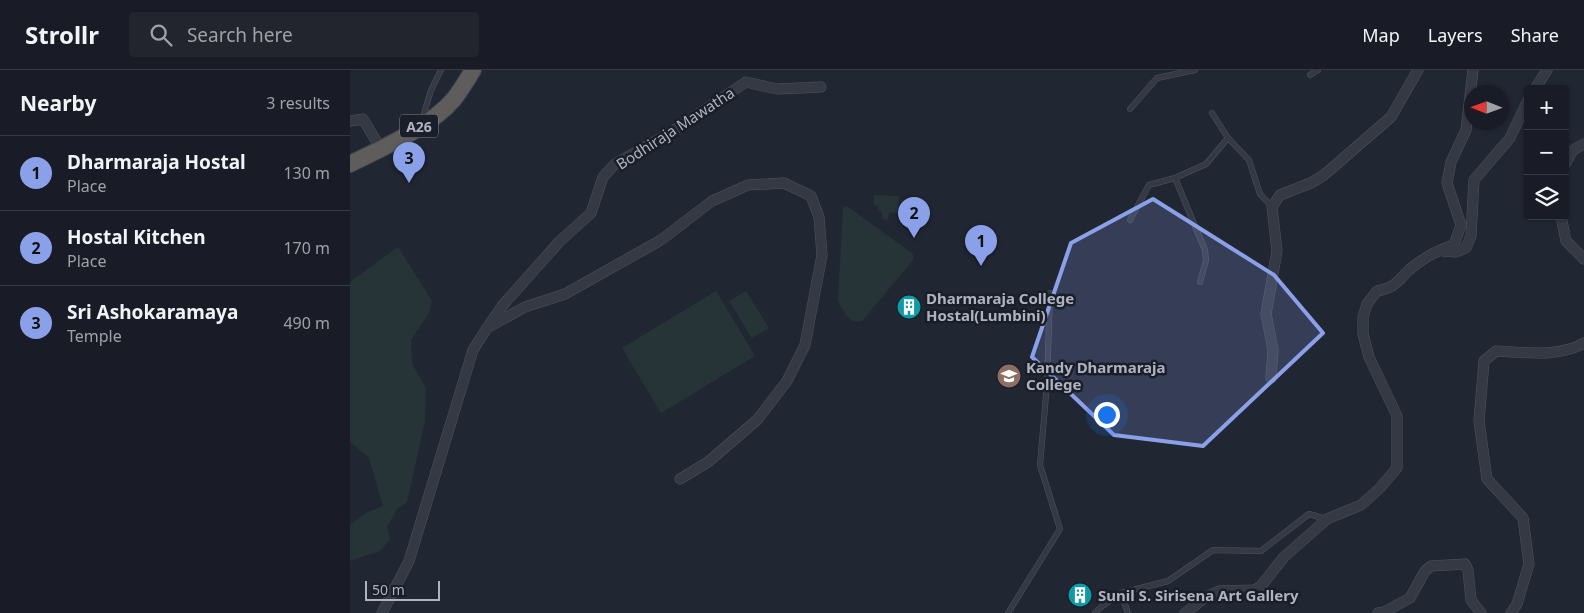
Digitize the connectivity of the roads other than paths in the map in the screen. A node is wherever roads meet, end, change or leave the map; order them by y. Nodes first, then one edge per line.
1 (441, 70) edge
2 (473, 70) edge
3 (1195, 70) edge
4 (1318, 70) edge
5 (1418, 70) edge
6 (1473, 70) edge
7 (1547, 70) edge
8 (1310, 75) dead end
9 (1538, 85) edge
10 (821, 87) dead end
11 (1524, 108) edge
12 (1130, 109) dead end
13 (1212, 113) dead end
14 (350, 121) edge
15 (421, 125) junction
16 (1228, 138) junction
17 (1584, 144) edge
18 (380, 149) junction
19 (1569, 157) edge
20 (350, 164) edge
21 (1175, 178) junction
22 (1272, 207) junction
23 (1130, 220) dead end
24 (1562, 220) edge
25 (1437, 250) junction
26 (1584, 259) edge
27 (1200, 282) dead end
28 (1050, 293) dead end
29 (487, 328) junction
30 (1584, 343) edge
31 (1271, 378) dead end
32 (680, 479) dead end
33 (1327, 519) junction
34 (1121, 593) junction
35 (382, 613) edge
36 (1008, 613) edge
37 (1095, 613) edge
38 (1128, 613) edge
39 (1185, 613) edge
40 (1378, 613) edge
41 (1480, 613) edge
42 (1511, 613) edge

1 - 15 lane
2 - 15 highway, A26
3 - 12 lane
4 - 8 lane
5 - 22 street
6 - 25 street
7 - 9 street
10 - 29 street, Bodhiraja Mawatha
11 - 25 street
13 - 16 lane
14 - 18 street
15 - 18 highway, A26
16 - 21 lane
16 - 22 lane
17 - 19 street
18 - 20 highway, A26
21 - 23 lane
21 - 27 lane
22 - 31 street
24 - 26 street
25 - 33 street
28 - 36 lane
29 - 32 street
29 - 35 street, Bodhiraja Mawatha
30 - 42 street
33 - 34 lane
33 - 39 street
34 - 37 lane
34 - 38 lane
40 - 41 street

